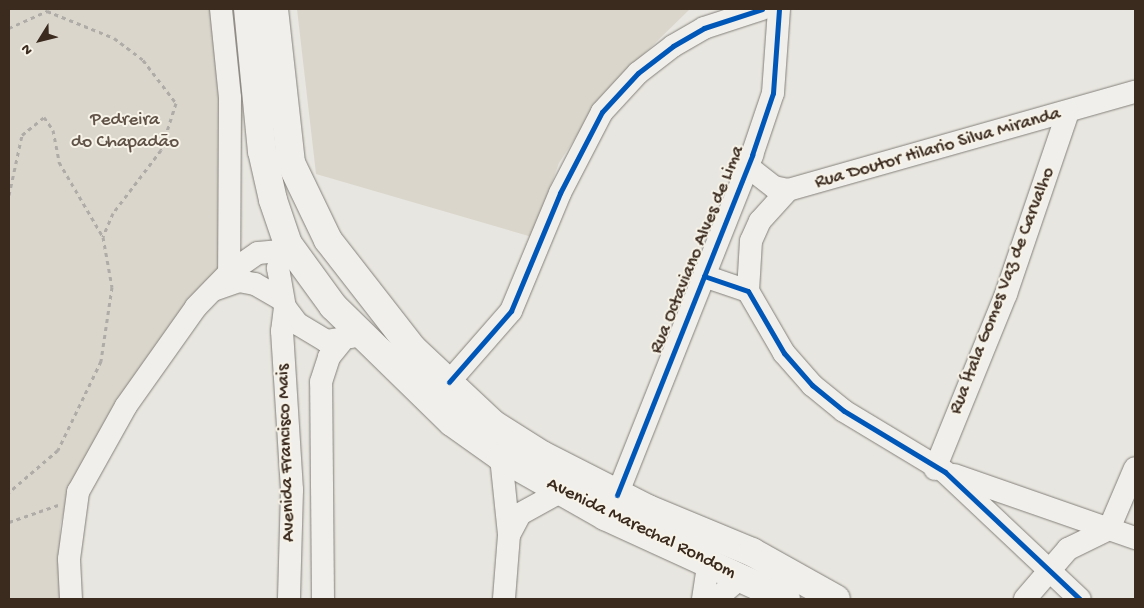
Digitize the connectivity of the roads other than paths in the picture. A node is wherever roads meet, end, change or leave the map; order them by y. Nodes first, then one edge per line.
1 (221, 9) edge
2 (248, 9) edge
3 (274, 9) edge
4 (762, 9) edge
5 (779, 9) edge
6 (1135, 92) edge
7 (1068, 112) junction
8 (747, 166) junction
9 (788, 190) junction
10 (328, 240) junction
11 (285, 247) junction
12 (229, 273) junction
13 (704, 276) junction
14 (210, 291) junction
15 (748, 291) junction
16 (373, 301) junction
17 (283, 303) junction
18 (350, 337) junction
19 (449, 382) junction
20 (501, 457) junction
21 (1135, 468) edge
22 (940, 470) junction
23 (562, 491) junction
24 (617, 495) junction
25 (1110, 529) junction
26 (509, 534) junction
27 (1135, 538) edge
28 (711, 549) junction
29 (1049, 566) junction
30 (740, 578) junction
31 (71, 599) edge
32 (289, 599) edge
33 (323, 599) edge
34 (504, 599) edge
35 (704, 599) edge
36 (716, 599) edge
37 (786, 599) edge
38 (836, 599) edge
39 (1025, 599) edge
40 (1080, 599) edge

1 - 12 street
2 - 11 main road, Avenida Marechal Rondom
3 - 10 main road
4 - 19 street
5 - 8 street, Rua Octaviano Alves de Lima
6 - 7 street, Rua Doutor Hilario Silva Miranda
7 - 9 street, Rua Doutor Hilario Silva Miranda
7 - 22 street, Rua Ítala Gomes Vaz de Carvalho
8 - 9 street
8 - 13 street, Rua Octaviano Alves de Lima
9 - 15 street
10 - 11 main road
10 - 16 main road
11 - 12 street
11 - 17 street, Avenida Francisco Mais
11 - 18 main road, Avenida Marechal Rondom
12 - 14 street
13 - 15 street
13 - 24 street, Rua Octaviano Alves de Lima
14 - 17 street
14 - 31 street
15 - 22 street
16 - 18 main road
16 - 19 main road
17 - 18 street
17 - 32 street, Avenida Francisco Mais
18 - 20 main road, Avenida Marechal Rondom
18 - 33 street, Avenida Francisco Mais
19 - 24 main road
20 - 23 main road, Avenida Marechal Rondom
20 - 26 street
21 - 25 street
22 - 25 street
22 - 29 street
23 - 26 street
23 - 28 main road, Avenida Marechal Rondom
24 - 28 main road
25 - 27 street
25 - 29 street
26 - 34 street
28 - 30 main road, Avenida Marechal Rondom
28 - 35 street
28 - 38 main road
29 - 39 street
29 - 40 street
30 - 36 street
30 - 37 main road, Avenida Marechal Rondom

